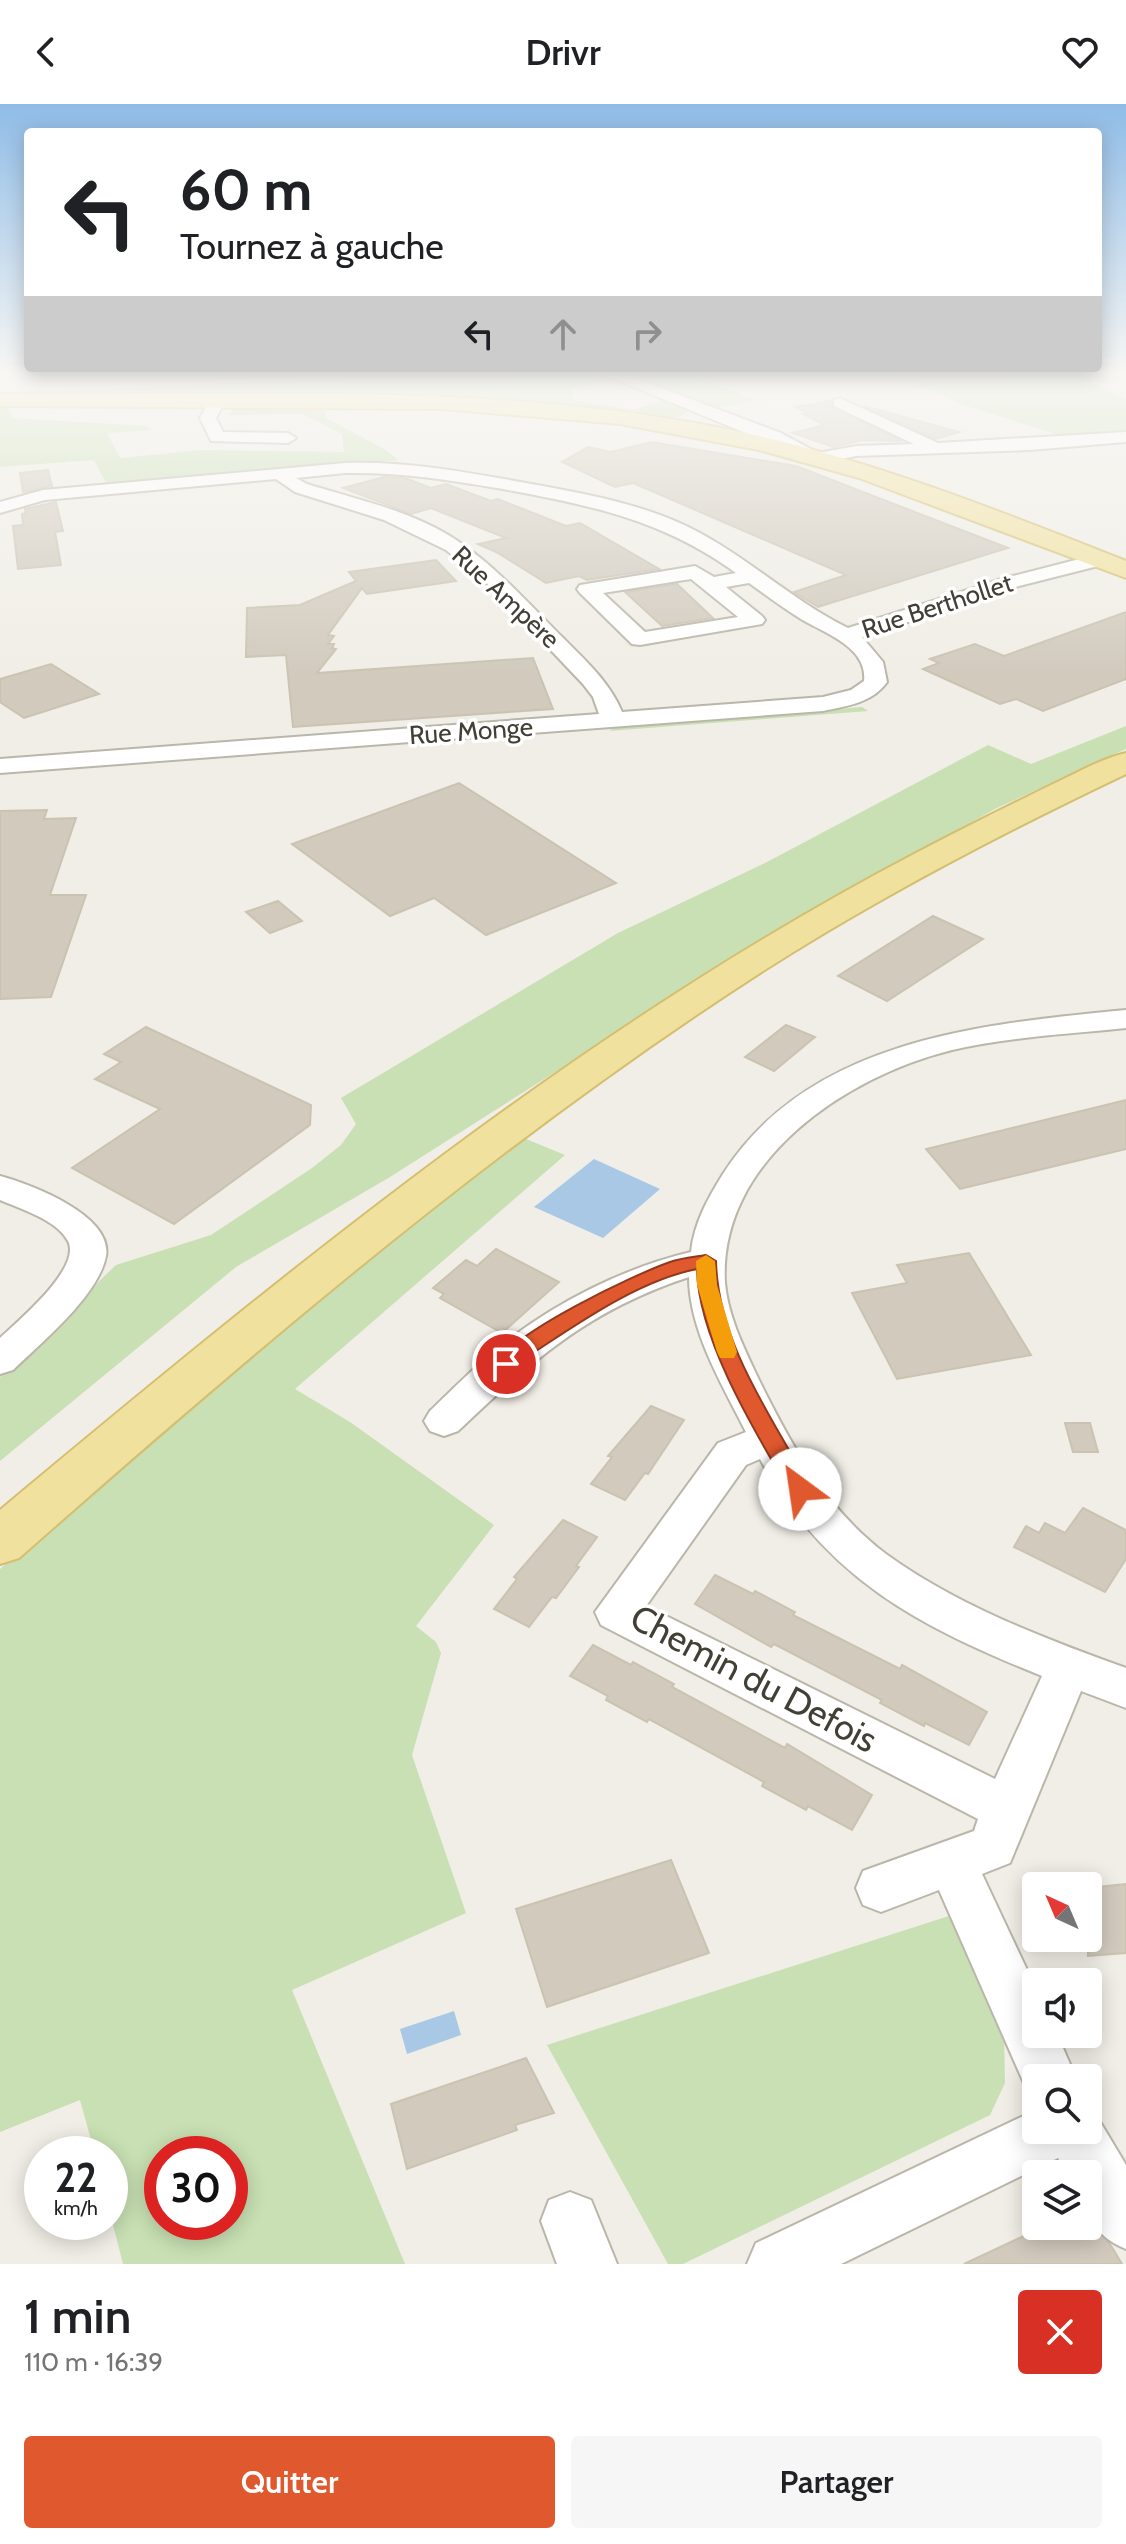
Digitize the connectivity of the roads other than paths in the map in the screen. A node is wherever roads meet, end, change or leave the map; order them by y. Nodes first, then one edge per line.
1 (281, 475) joint
2 (439, 475) edge
3 (872, 475) edge
4 (0, 508) edge
5 (1099, 560) junction
6 (1126, 570) edge
7 (754, 576) junction
8 (710, 584) junction
9 (792, 605) junction
10 (745, 612) junction
11 (847, 635) junction
12 (613, 720) junction
13 (1126, 762) edge
14 (0, 766) edge
15 (1126, 1019) edge
16 (0, 1187) edge
17 (706, 1261) junction
18 (0, 1360) edge
19 (444, 1421) dead end
20 (770, 1439) junction
21 (0, 1542) edge
22 (1069, 1667) junction
23 (1126, 1688) edge
24 (1006, 1809) junction
25 (951, 1862) junction
26 (881, 1888) dead end
27 (1043, 2064) edge
28 (1027, 2144) edge
29 (1081, 2144) edge
30 (1126, 2220) edge
31 (777, 2264) edge

1 - 4 street, Rue Berthollet
1 - 12 street, Rue Ampère
2 - 7 street, Rue Berthollet
3 - 5 main road
5 - 6 main road
5 - 11 street, Rue Berthollet
7 - 8 street
7 - 9 street, Rue Berthollet
8 - 10 street
8 - 10 street
9 - 10 street
9 - 11 street, Rue Berthollet
11 - 12 street, Rue Monge
12 - 14 street, Rue Monge
13 - 21 main road
15 - 17 street
16 - 18 street
17 - 19 street
17 - 20 street
20 - 22 street
20 - 24 street, Chemin du Defois
22 - 23 street
22 - 24 street
24 - 25 street
25 - 26 street
25 - 27 street
28 - 31 street
29 - 30 street

